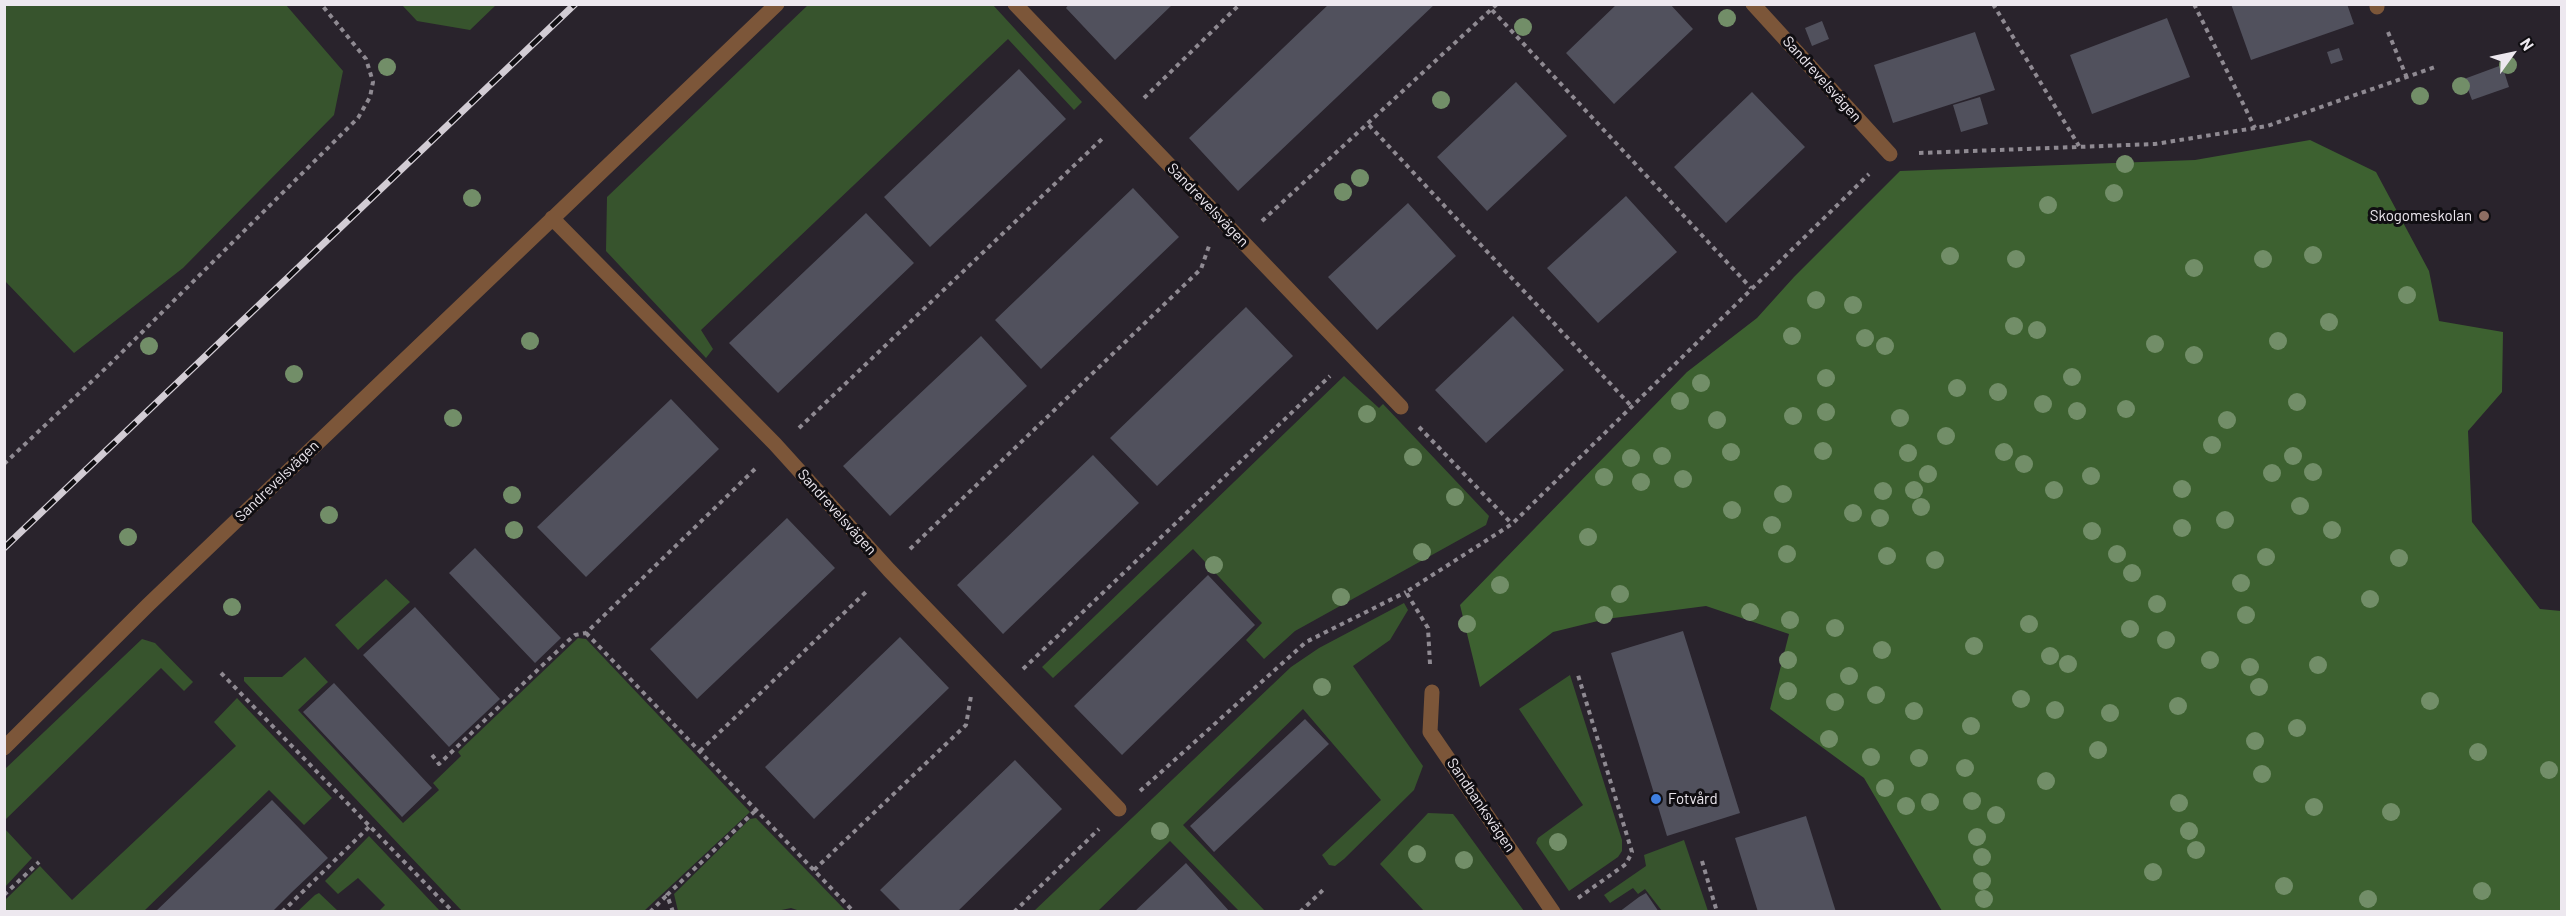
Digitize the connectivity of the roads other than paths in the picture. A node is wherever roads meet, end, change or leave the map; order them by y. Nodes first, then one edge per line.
1 (777, 4) edge
2 (1015, 4) edge
3 (1754, 4) edge
4 (1890, 154) road end
5 (552, 218) junction
6 (1401, 407) road end
7 (1432, 692) road end
8 (4, 748) edge
9 (1119, 809) road end
10 (1553, 912) edge

1 - 5 street, Sandrevelsvägen
2 - 6 street, Sandrevelsvägen
3 - 4 street, Sandrevelsvägen
5 - 8 street, Sandrevelsvägen
5 - 9 street, Sandrevelsvägen
7 - 10 street, Sandbanksvägen

